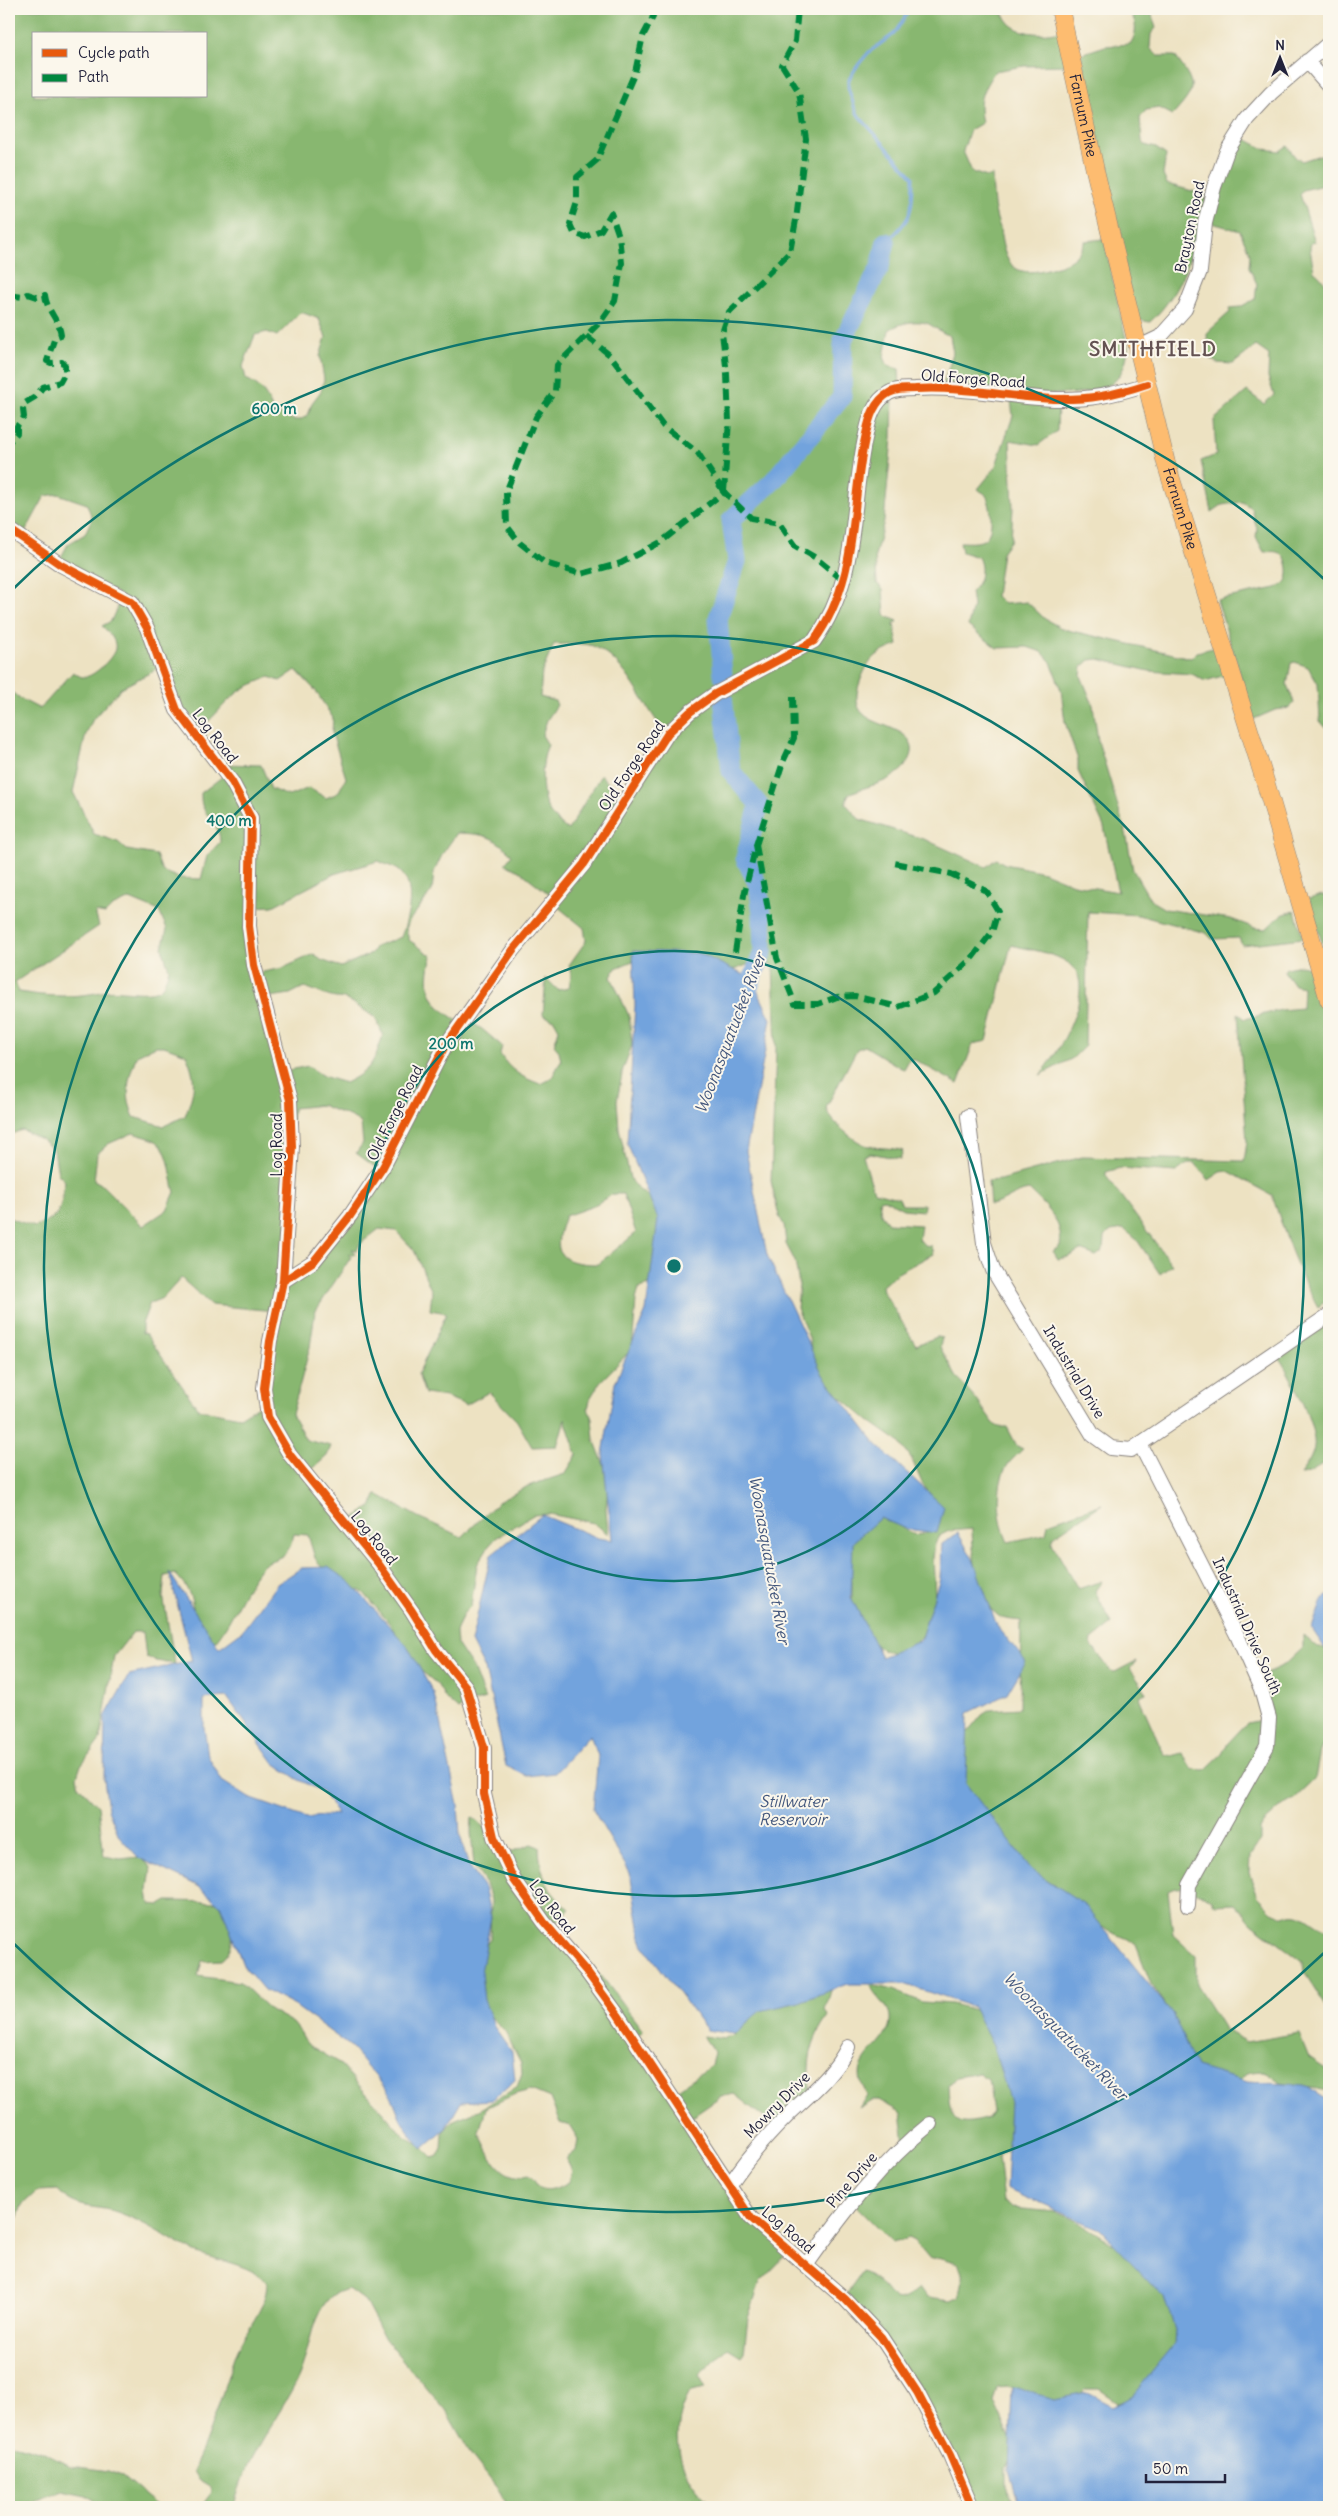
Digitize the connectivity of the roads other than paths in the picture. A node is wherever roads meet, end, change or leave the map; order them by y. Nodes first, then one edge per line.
1 (1060, 9) edge
2 (1329, 43) edge
3 (1307, 61) junction
4 (1329, 86) edge
5 (1139, 347) junction
6 (1147, 384) junction
7 (9, 529) edge
8 (1329, 1000) edge
9 (968, 1116) dead end
10 (283, 1281) junction
11 (1329, 1315) edge
12 (1140, 1444) junction
13 (1188, 1906) dead end
14 (848, 2047) dead end
15 (930, 2124) dead end
16 (729, 2186) junction
17 (808, 2264) junction
18 (972, 2507) edge

1 - 5 main road, Farnum Pike
2 - 3 street, Brayton Road
3 - 4 street
3 - 5 street, Brayton Road
5 - 6 main road, Farnum Pike
6 - 8 main road, Farnum Pike
6 - 10 street, Old Forge Road
7 - 10 street, Log Road
9 - 12 street, Industrial Drive
10 - 16 street, Log Road
11 - 12 street, Industrial Drive
12 - 13 street, Industrial Drive South
14 - 16 street, Mowry Drive
15 - 17 street, Pine Drive
16 - 17 street, Log Road
17 - 18 street, Log Road

